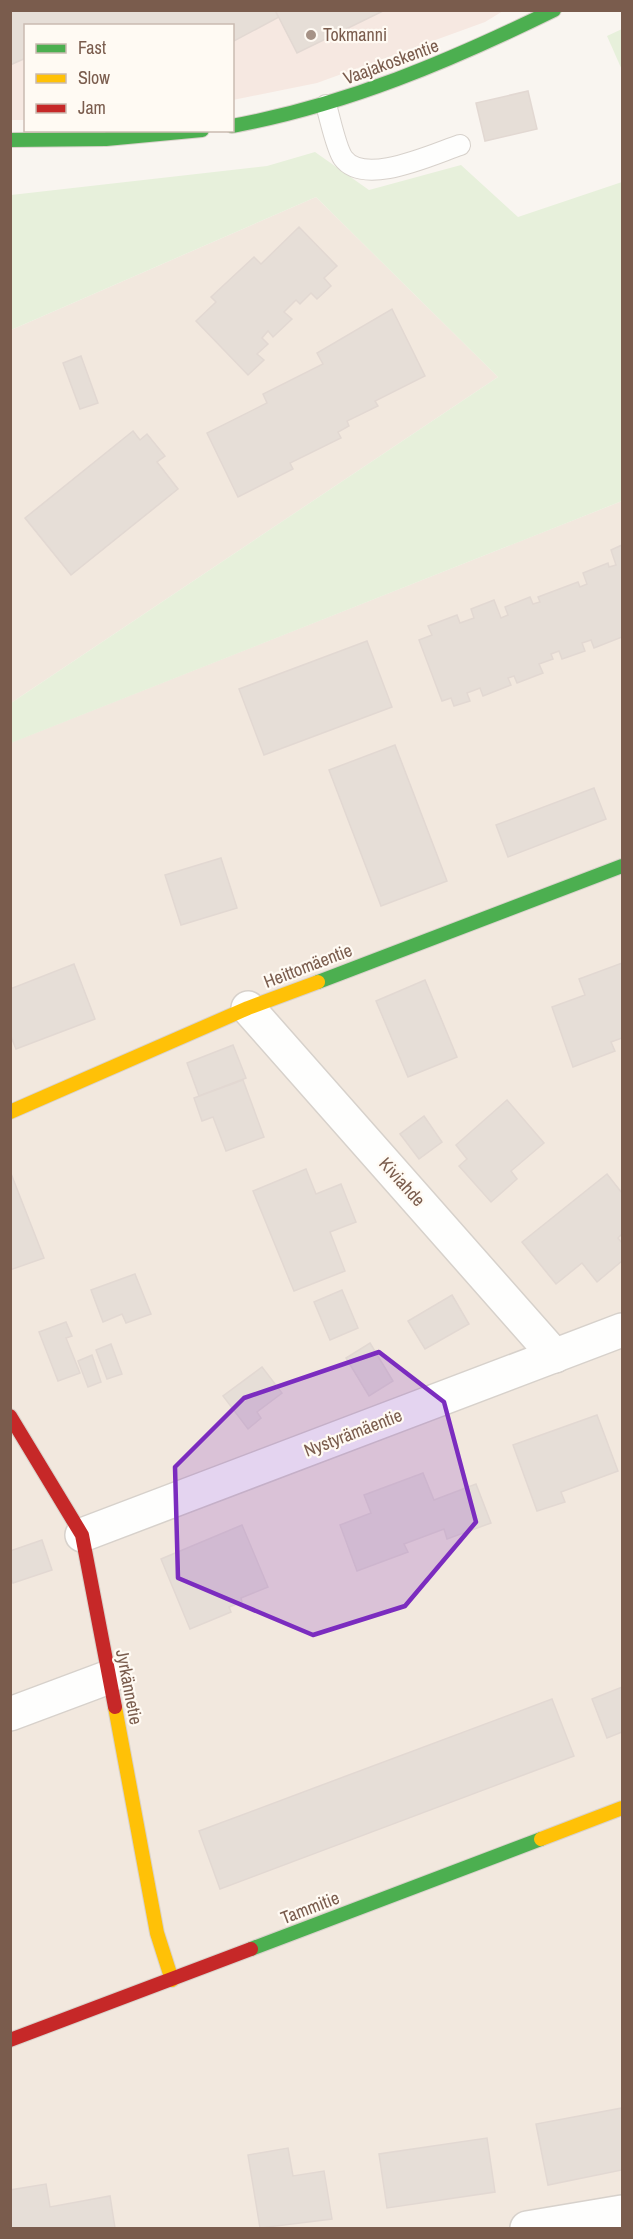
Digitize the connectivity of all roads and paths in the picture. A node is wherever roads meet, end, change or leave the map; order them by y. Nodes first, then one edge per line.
1 (554, 10) edge
2 (326, 105) junction
3 (234, 126) edge
4 (189, 132) edge
5 (10, 140) edge
6 (460, 145) dead end
7 (622, 866) edge
8 (248, 1008) junction
9 (10, 1112) edge
10 (622, 1330) edge
11 (555, 1356) junction
12 (10, 1416) edge
13 (82, 1535) junction
14 (109, 1677) junction
15 (10, 1714) edge
16 (622, 1808) edge
17 (172, 1980) junction
18 (10, 2040) edge
19 (622, 2212) edge
20 (576, 2224) edge
21 (527, 2229) edge

1 - 2 street, Vaajakoskentie
2 - 3 street, Vaajakoskentie
2 - 6 lane
4 - 5 street
7 - 8 street, Heittomäentie
8 - 9 street, Heittomäentie
8 - 11 street, Kiviahde
10 - 11 street, Nystyrämäentie
11 - 13 street, Nystyrämäentie
12 - 13 street, Jyrkännetie
13 - 14 street, Jyrkännetie
14 - 15 street
14 - 17 street, Jyrkännetie
16 - 17 street, Tammitie
17 - 18 street, Tammitie
19 - 20 street
20 - 21 street

